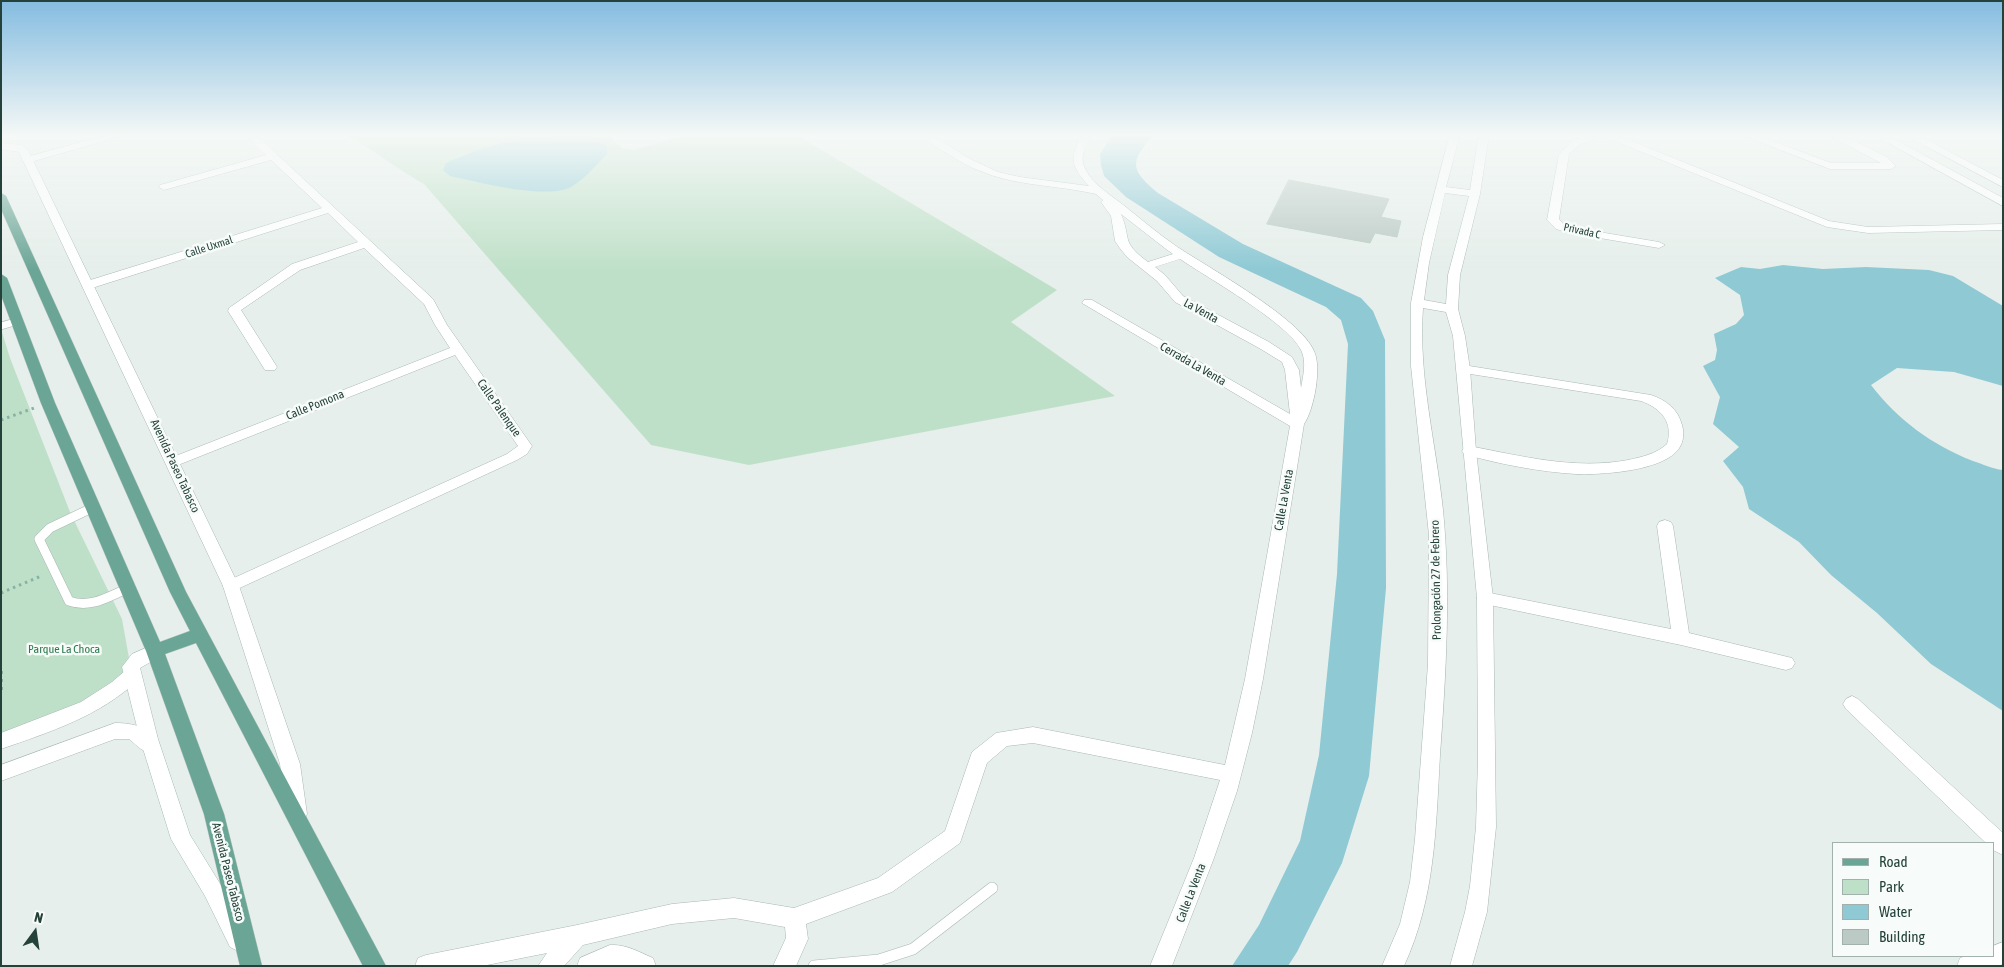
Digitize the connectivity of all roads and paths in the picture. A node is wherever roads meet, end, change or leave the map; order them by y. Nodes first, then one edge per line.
1 (36, 179) edge
2 (191, 179) edge
3 (297, 179) edge
4 (1014, 179) edge
5 (1088, 179) edge
6 (1444, 179) edge
7 (1477, 179) edge
8 (1560, 179) edge
9 (1716, 179) edge
10 (1959, 179) edge
11 (164, 187) dead end
12 (1441, 189) junction
13 (1100, 192) junction
14 (1475, 194) junction
15 (1, 196) edge
16 (2003, 203) edge
17 (330, 209) junction
18 (2003, 227) edge
19 (366, 242) junction
20 (1659, 245) dead end
21 (1181, 255) junction
22 (1147, 266) junction
23 (1, 278) edge
24 (88, 286) junction
25 (1088, 303) dead end
26 (1417, 303) junction
27 (1452, 308) junction
28 (9, 324) edge
29 (458, 349) junction
30 (270, 367) dead end
31 (1463, 369) junction
32 (48, 402) junction
33 (1, 420) edge
34 (1298, 424) junction
35 (1469, 451) junction
36 (173, 462) junction
37 (94, 507) junction
38 (1665, 526) dead end
39 (54, 570) junction
40 (231, 586) junction
41 (129, 588) junction
42 (1, 593) edge
43 (1485, 598) junction
44 (200, 634) junction
45 (1681, 638) junction
46 (155, 651) junction
47 (1786, 663) dead end
48 (1, 671) edge
49 (132, 675) junction
50 (1, 692) edge
51 (1852, 704) dead end
52 (1, 741) edge
53 (151, 746) junction
54 (1, 773) edge
55 (1230, 774) junction
56 (297, 818) junction
57 (2003, 846) edge
58 (992, 888) dead end
59 (794, 918) junction
60 (577, 936) junction
61 (250, 966) edge
62 (375, 966) edge
63 (426, 966) edge
64 (549, 966) edge
65 (588, 966) edge
66 (645, 966) edge
67 (784, 966) edge
68 (814, 966) edge
69 (1161, 966) edge
70 (1393, 966) edge
71 (1461, 966) edge

1 - 24 street, Avenida Paseo Tabasco
2 - 11 street
3 - 17 street, Calle Palenque
4 - 13 street
5 - 13 street, Calle La Venta
6 - 12 street, Prolongación 27 de Febrero
7 - 14 street
8 - 20 street, Privada C
9 - 18 street
10 - 16 street
12 - 14 street
12 - 26 street, Prolongación 27 de Febrero
13 - 21 street, Calle La Venta
13 - 22 street, La Venta
14 - 27 street
15 - 44 main road, Avenida Paseo Tabasco
17 - 19 street, Calle Palenque
17 - 24 street, Calle Uxmal
19 - 29 street, Calle Palenque
19 - 30 street
21 - 22 street
21 - 34 street, Calle La Venta
22 - 34 street, La Venta
23 - 28 main road, Avenida Paseo Tabasco
24 - 36 street, Avenida Paseo Tabasco
25 - 34 street, Cerrada La Venta
26 - 27 street
26 - 70 street, Prolongación 27 de Febrero
27 - 31 street
28 - 32 main road, Avenida Paseo Tabasco
29 - 36 street, Calle Pomona
29 - 40 street, Calle Palenque
31 - 35 street
31 - 35 street
32 - 33 path
32 - 37 main road, Avenida Paseo Tabasco
34 - 55 street, Calle La Venta
35 - 43 street
36 - 40 street, Avenida Paseo Tabasco
37 - 39 lane
37 - 41 main road, Avenida Paseo Tabasco
38 - 45 street
39 - 41 lane
39 - 42 path
40 - 56 street, Avenida Paseo Tabasco
41 - 46 main road, Avenida Paseo Tabasco
43 - 45 street
43 - 71 street
44 - 46 main road
44 - 56 main road, Avenida Paseo Tabasco
45 - 47 street
46 - 49 street
46 - 61 main road, Avenida Paseo Tabasco
48 - 50 path
49 - 52 street
49 - 53 street
51 - 57 street
53 - 54 street
53 - 61 street
55 - 59 street
55 - 69 street, Calle La Venta
56 - 62 main road, Avenida Paseo Tabasco
58 - 68 lane
59 - 60 street
59 - 67 street
60 - 63 street
60 - 64 street
65 - 66 street

